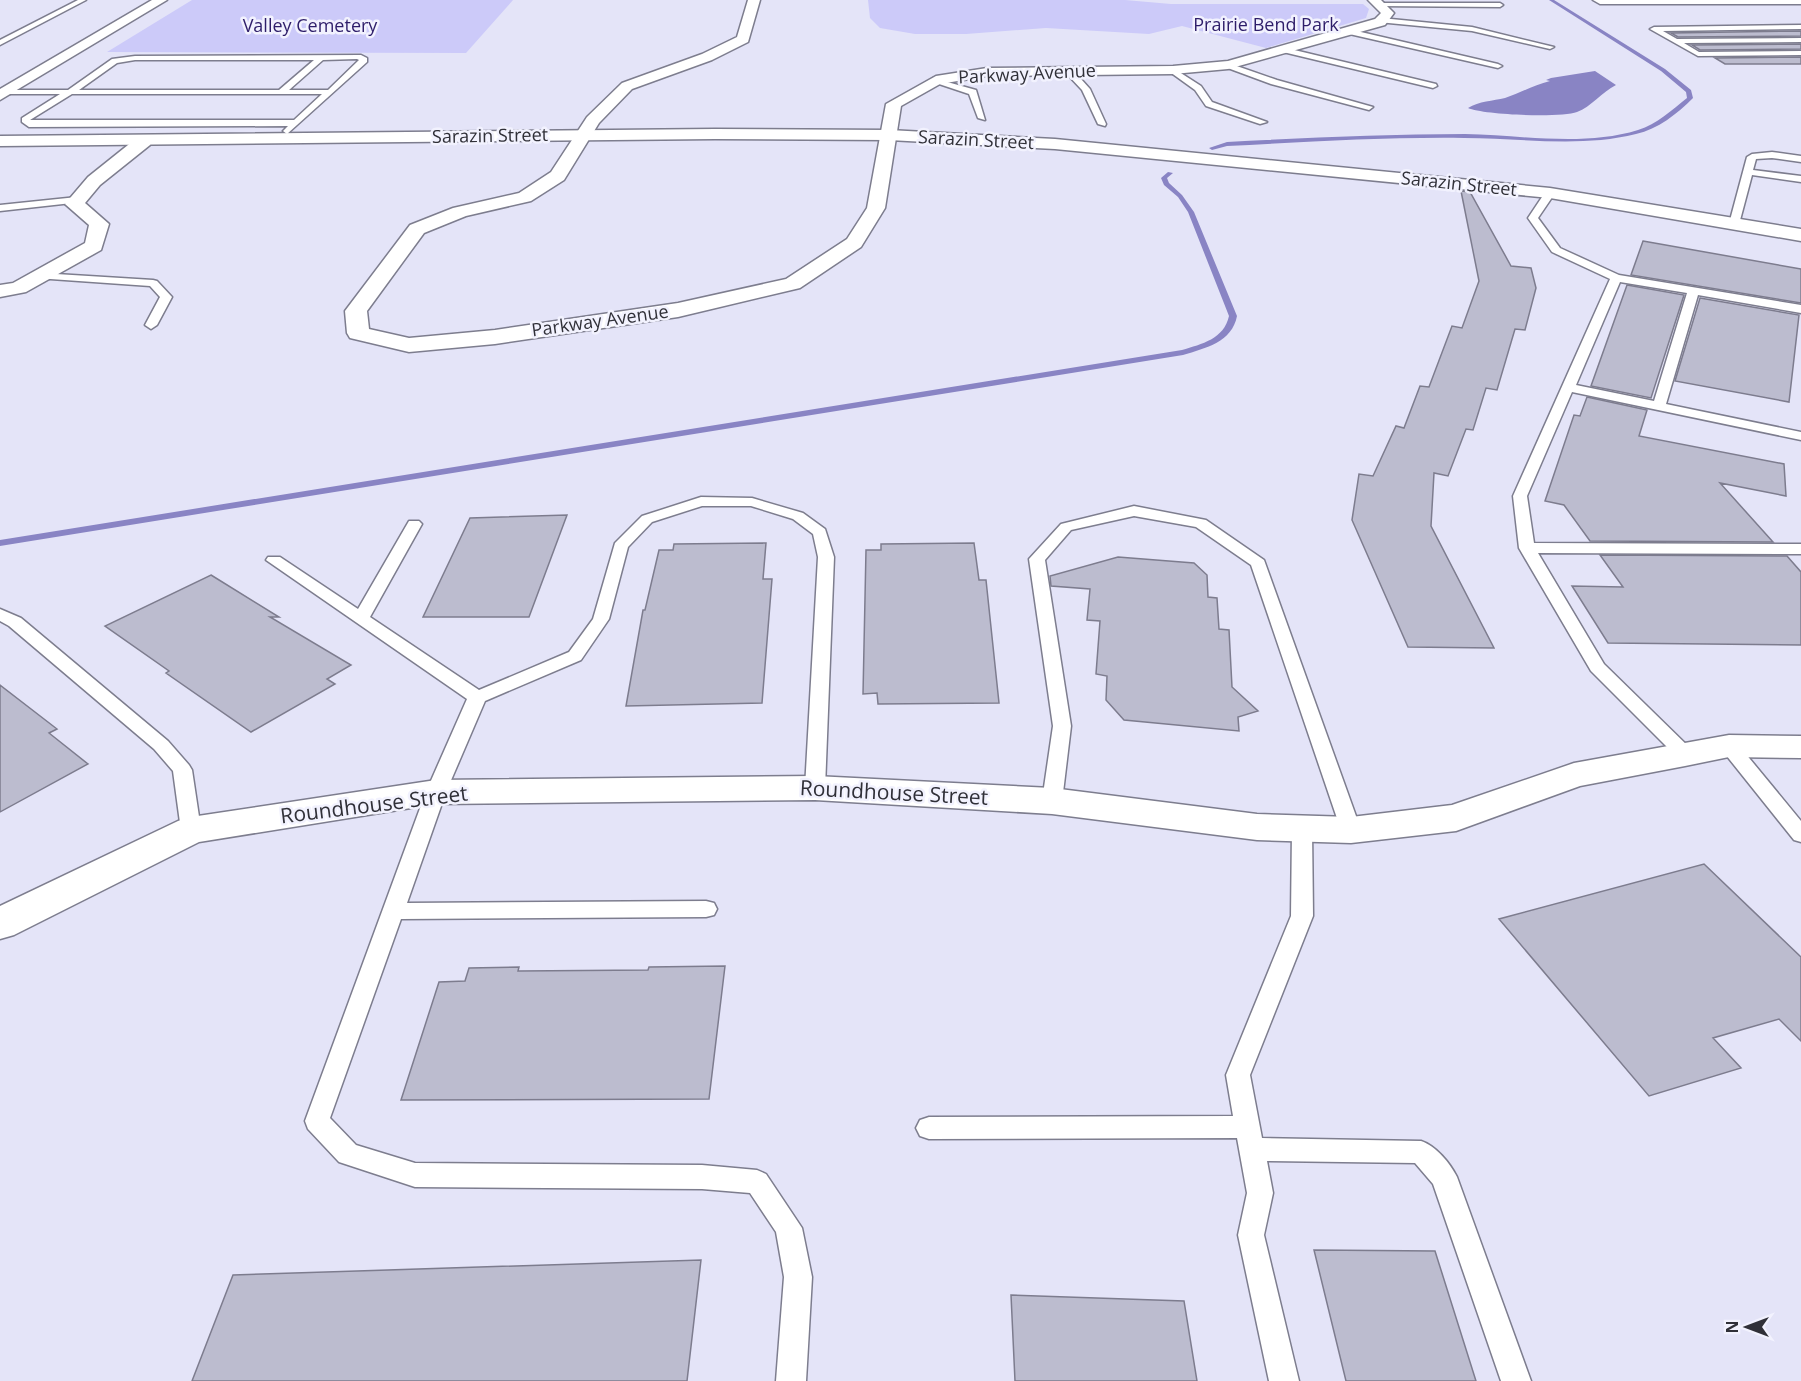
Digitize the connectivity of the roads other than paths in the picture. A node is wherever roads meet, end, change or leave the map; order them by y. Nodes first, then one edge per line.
1 (83, 0) edge
2 (161, 0) edge
3 (754, 0) edge
4 (1596, 0) edge
5 (1801, 2) edge
6 (1500, 5) dead end
7 (1378, 8) edge
8 (1790, 18) dead end
9 (1801, 18) edge
10 (1789, 27) junction
11 (1801, 27) edge
12 (1348, 31) junction
13 (1801, 33) edge
14 (1801, 40) edge
15 (1676, 41) junction
16 (0, 43) edge
17 (1550, 47) dead end
18 (1286, 50) junction
19 (1801, 53) edge
20 (321, 58) junction
21 (1228, 65) junction
22 (1498, 66) dead end
23 (1173, 70) junction
24 (1069, 71) junction
25 (936, 80) junction
26 (1433, 86) dead end
27 (70, 92) junction
28 (281, 92) junction
29 (330, 92) junction
30 (2, 94) edge
31 (1369, 107) dead end
32 (982, 118) dead end
33 (1263, 122) dead end
34 (295, 123) junction
35 (1102, 124) dead end
36 (586, 134) junction
37 (889, 135) junction
38 (279, 139) junction
39 (0, 141) edge
40 (144, 141) junction
41 (1801, 159) edge
42 (1748, 172) junction
43 (1801, 179) edge
44 (1550, 193) junction
45 (77, 200) junction
46 (0, 208) edge
47 (1734, 224) junction
48 (1801, 235) edge
49 (40, 276) junction
50 (1616, 278) junction
51 (0, 291) edge
52 (1694, 291) junction
53 (1801, 309) edge
54 (151, 325) dead end
55 (1568, 387) junction
56 (1659, 406) junction
57 (1801, 436) edge
58 (414, 524) dead end
59 (1527, 548) junction
60 (1801, 549) edge
61 (274, 560) dead end
62 (0, 614) edge
63 (360, 619) junction
64 (477, 697) junction
65 (1729, 746) junction
66 (1801, 747) edge
67 (1685, 754) junction
68 (815, 788) junction
69 (436, 792) junction
70 (1052, 801) junction
71 (1302, 829) junction
72 (190, 830) junction
73 (1351, 830) junction
74 (1801, 835) edge
75 (706, 909) dead end
76 (393, 911) junction
77 (0, 924) edge
78 (929, 1128) dead end
79 (1249, 1138) junction
80 (791, 1381) edge
81 (1284, 1381) edge
82 (1516, 1381) edge

1 - 16 lane
2 - 30 street
3 - 36 street
4 - 5 lane
6 - 7 lane
7 - 12 street, Parkway Avenue
7 - 17 lane
8 - 9 lane
10 - 11 lane
10 - 13 lane
10 - 15 lane
12 - 18 street, Parkway Avenue
12 - 22 lane
14 - 15 lane
15 - 19 lane
18 - 21 street, Parkway Avenue
18 - 26 lane
20 - 27 lane
20 - 28 lane
20 - 29 lane
21 - 23 street, Parkway Avenue
21 - 31 lane
23 - 24 street, Parkway Avenue
23 - 33 lane
24 - 25 street, Parkway Avenue
24 - 35 lane
25 - 32 lane
25 - 37 street, Parkway Avenue
27 - 28 lane
27 - 30 lane
27 - 34 lane
28 - 29 lane
29 - 34 lane
34 - 38 lane
36 - 37 street, Sarazin Street
36 - 37 street, Parkway Avenue
36 - 38 street, Sarazin Street
37 - 44 street, Sarazin Street
38 - 40 street, Sarazin Street
39 - 40 street, Sarazin Street
40 - 45 street
41 - 42 lane
42 - 43 lane
42 - 47 lane
44 - 47 street, Sarazin Street
44 - 50 lane
45 - 46 lane
45 - 49 street
47 - 48 street, Sarazin Street
49 - 51 street
49 - 54 lane
50 - 52 lane
50 - 55 lane
52 - 53 lane
52 - 56 lane
55 - 56 lane
55 - 59 lane
56 - 57 lane
58 - 63 lane
59 - 60 lane
59 - 67 lane
61 - 63 lane
62 - 72 lane
63 - 64 lane
64 - 68 lane
64 - 69 lane
65 - 66 street, Roundhouse Street
65 - 67 street, Roundhouse Street
65 - 74 lane
67 - 73 street, Roundhouse Street
68 - 69 street, Roundhouse Street
68 - 70 street, Roundhouse Street
69 - 72 street, Roundhouse Street
69 - 76 lane
70 - 71 street, Roundhouse Street
70 - 73 lane
71 - 73 street, Roundhouse Street
71 - 79 lane
72 - 77 street, Roundhouse Street
75 - 76 lane
76 - 80 lane
78 - 79 lane
79 - 81 lane
79 - 82 lane

